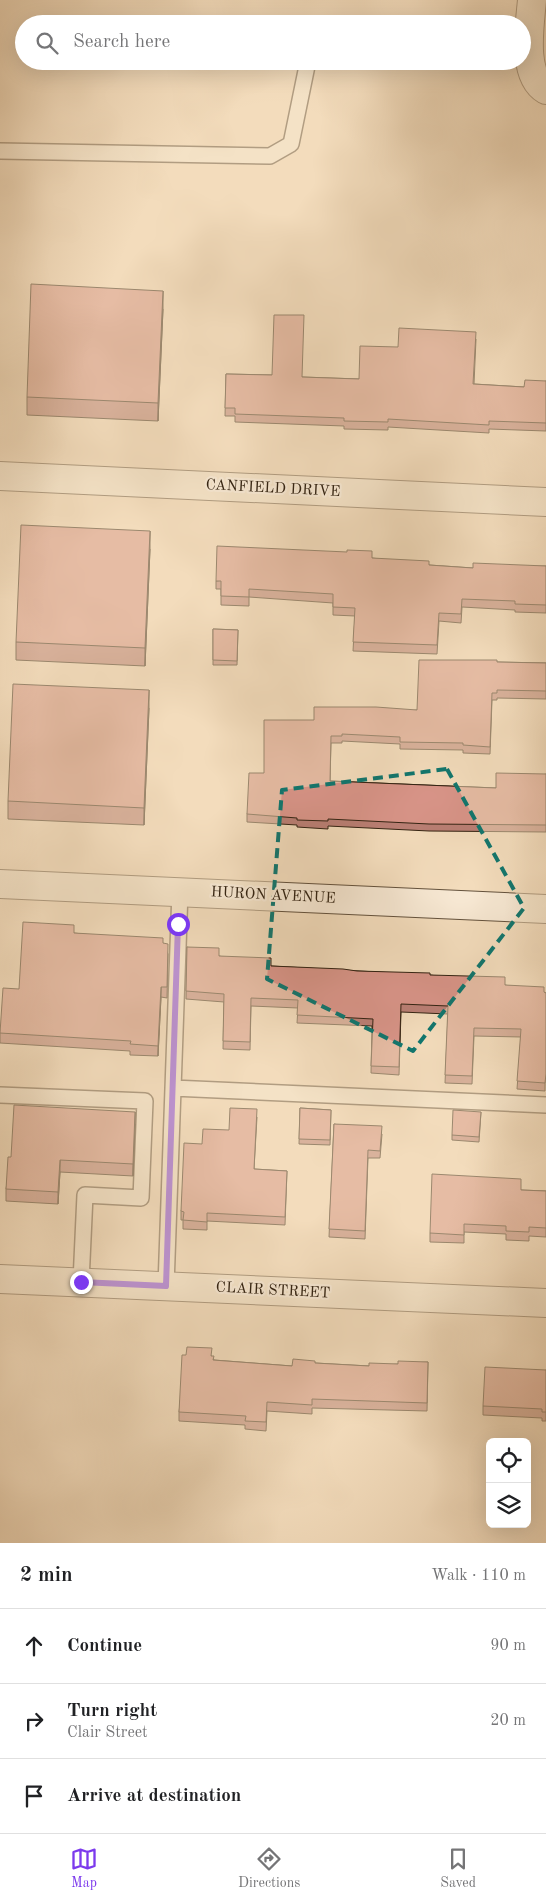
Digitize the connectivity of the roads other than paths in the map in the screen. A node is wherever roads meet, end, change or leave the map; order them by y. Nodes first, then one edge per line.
1 (532, 0) edge
2 (531, 15) edge
3 (531, 68) edge
4 (306, 70) edge
5 (544, 89) edge
6 (0, 151) edge
7 (0, 476) edge
8 (546, 502) edge
9 (0, 884) edge
10 (180, 892) junction
11 (546, 909) edge
12 (173, 1088) junction
13 (0, 1095) edge
14 (546, 1105) edge
15 (0, 1279) edge
16 (81, 1282) junction
17 (166, 1286) junction
18 (546, 1303) edge

1 - 2 street
3 - 5 street
4 - 6 lane
7 - 8 street, CANFIELD DRIVE
9 - 10 street, HURON AVENUE
10 - 11 street, HURON AVENUE
10 - 12 lane
12 - 14 lane
12 - 17 lane
13 - 16 lane
15 - 16 street, CLAIR STREET
16 - 17 street, CLAIR STREET
17 - 18 street, CLAIR STREET

